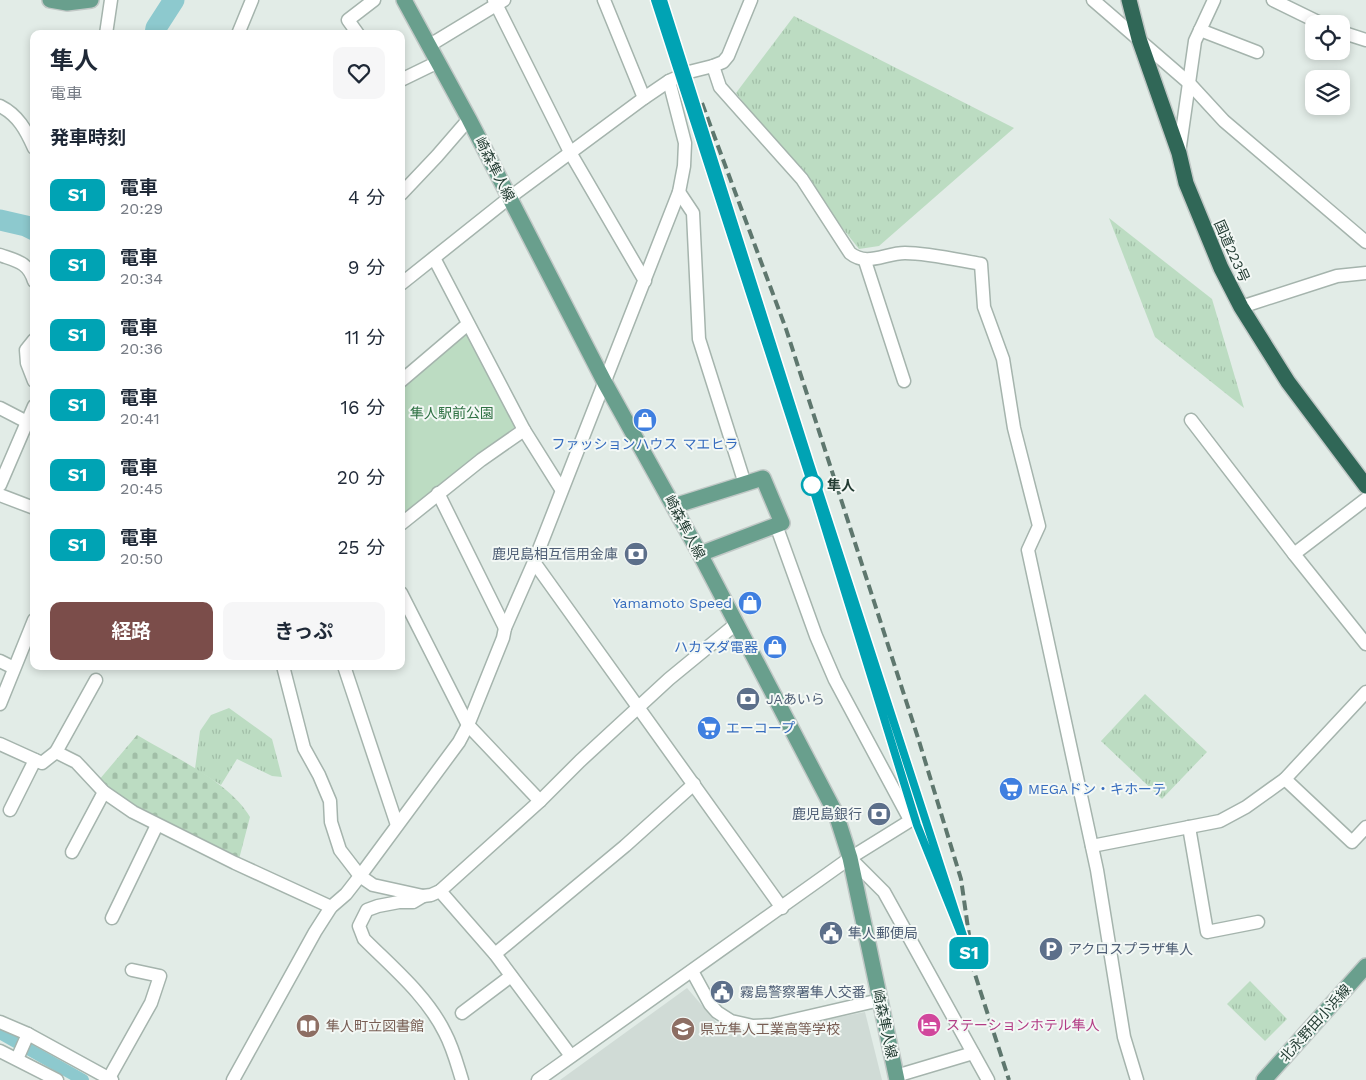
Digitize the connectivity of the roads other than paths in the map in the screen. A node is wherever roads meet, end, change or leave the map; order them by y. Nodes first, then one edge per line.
1 (50, 0) edge
2 (91, 0) edge
3 (111, 0) edge
4 (252, 0) edge
5 (374, 0) edge
6 (404, 0) edge
7 (604, 0) edge
8 (751, 0) edge
9 (1093, 0) edge
10 (1129, 0) edge
11 (1214, 0) edge
12 (1273, 0) edge
13 (498, 2) edge
14 (1305, 16) edge
15 (107, 30) edge
16 (240, 30) edge
17 (355, 30) edge
18 (1200, 30) junction
19 (1350, 35) edge
20 (1139, 39) junction
21 (1366, 40) edge
22 (430, 45) junction
23 (1257, 52) dead end
24 (438, 62) junction
25 (713, 66) junction
26 (405, 78) edge
27 (670, 81) junction
28 (1188, 83) junction
29 (644, 98) junction
30 (0, 106) edge
31 (469, 119) junction
32 (30, 139) edge
33 (571, 154) junction
34 (1179, 154) junction
35 (405, 190) edge
36 (679, 192) junction
37 (509, 198) junction
38 (1366, 242) edge
39 (0, 255) edge
40 (434, 258) junction
41 (865, 261) junction
42 (30, 270) edge
43 (1366, 272) edge
44 (405, 281) edge
45 (645, 281) junction
46 (1241, 307) junction
47 (468, 324) junction
48 (30, 345) edge
49 (30, 371) edge
50 (405, 378) edge
51 (904, 381) dead end
52 (605, 383) junction
53 (0, 408) edge
54 (30, 415) edge
55 (1191, 420) dead end
56 (27, 422) junction
57 (524, 430) junction
58 (745, 484) junction
59 (0, 485) edge
60 (1366, 486) edge
61 (561, 489) junction
62 (438, 493) junction
63 (0, 495) edge
64 (1366, 499) edge
65 (30, 506) edge
66 (674, 506) junction
67 (405, 521) edge
68 (776, 525) junction
69 (700, 554) junction
70 (1294, 554) junction
71 (534, 562) junction
72 (405, 601) edge
73 (736, 624) junction
74 (505, 628) junction
75 (30, 630) edge
76 (1366, 644) edge
77 (0, 661) edge
78 (14, 668) junction
79 (284, 670) edge
80 (345, 670) edge
81 (96, 680) dead end
82 (1366, 692) edge
83 (0, 704) edge
84 (639, 707) junction
85 (468, 725) junction
86 (0, 744) edge
87 (56, 752) junction
88 (35, 760) junction
89 (1285, 779) junction
90 (694, 784) junction
91 (104, 792) junction
92 (540, 801) junction
93 (10, 810) dead end
94 (157, 825) junction
95 (397, 825) junction
96 (1189, 826) junction
97 (1366, 827) edge
98 (1092, 846) junction
99 (72, 852) dead end
100 (850, 858) junction
101 (360, 876) junction
102 (440, 890) junction
103 (423, 896) junction
104 (331, 907) junction
105 (782, 908) junction
106 (112, 918) dead end
107 (1258, 922) dead end
108 (495, 954) junction
109 (1366, 966) edge
110 (132, 970) dead end
111 (692, 972) junction
112 (511, 976) junction
113 (880, 1000) junction
114 (462, 1013) dead end
115 (0, 1022) edge
116 (28, 1034) junction
117 (0, 1051) edge
118 (973, 1053) junction
119 (571, 1056) junction
120 (17, 1058) junction
121 (39, 1076) edge
122 (896, 1078) edge
123 (110, 1079) edge
124 (57, 1080) edge
125 (233, 1080) edge
126 (462, 1080) edge
127 (538, 1080) edge
128 (988, 1080) edge
129 (1137, 1080) edge
130 (1264, 1080) edge

1 - 2 main road
3 - 15 street
4 - 16 street
5 - 17 street
6 - 22 main road, 崎森隼人線
7 - 29 street
8 - 25 street
9 - 20 street
10 - 20 highway, 国道223号
11 - 18 street
12 - 14 street
13 - 22 street
13 - 33 street
18 - 23 street
18 - 28 street
19 - 21 street
20 - 28 street
20 - 34 highway, 国道223号
22 - 24 main road, 崎森隼人線
24 - 26 street
24 - 31 main road, 崎森隼人線
25 - 27 street
25 - 41 street
27 - 29 street
27 - 36 street
28 - 34 street
28 - 38 street
29 - 33 street
30 - 32 street
31 - 35 street
31 - 37 main road, 崎森隼人線
33 - 37 street
33 - 45 street
34 - 46 highway, 国道223号
36 - 45 street
36 - 58 street
37 - 40 street
37 - 52 main road, 崎森隼人線
39 - 42 street
40 - 44 street
40 - 47 street
41 - 51 street
41 - 98 street
43 - 46 street
45 - 52 street
46 - 60 highway, 国道223号
47 - 50 street
47 - 57 street
48 - 49 street
52 - 61 street
52 - 66 main road, 崎森隼人線
53 - 56 street
54 - 56 street
55 - 70 street
56 - 59 street
57 - 61 street
57 - 62 street
58 - 66 main road
58 - 68 main road
61 - 71 street
62 - 67 street
62 - 74 street
63 - 65 street
64 - 70 street
66 - 69 main road, 崎森隼人線
68 - 69 main road
68 - 100 street
69 - 73 main road, 崎森隼人線
70 - 76 street
71 - 74 street
71 - 84 street
72 - 85 street
73 - 84 street
73 - 100 main road, 崎森隼人線
74 - 85 street
75 - 78 street
77 - 78 street
78 - 83 street
79 - 101 street
80 - 95 street
81 - 87 street
82 - 89 street
84 - 90 street
84 - 92 street
85 - 92 street
85 - 95 street
86 - 88 street
87 - 88 street
87 - 91 street
88 - 93 street
89 - 96 street
89 - 97 street
90 - 105 street
90 - 108 street
91 - 94 street
91 - 99 street
92 - 102 street
94 - 104 street
94 - 106 street
95 - 101 street
96 - 98 street
96 - 107 street
98 - 129 street
100 - 105 street
100 - 113 main road, 崎森隼人線
100 - 118 street
101 - 103 street
101 - 104 street
102 - 103 street
102 - 108 street
103 - 126 street
104 - 125 street
105 - 111 street
108 - 112 street
109 - 130 main road, 北永野田小浜線
110 - 123 street
111 - 113 street
111 - 119 street
112 - 114 street
112 - 119 street
113 - 122 main road, 崎森隼人線
115 - 116 street
116 - 120 street
116 - 123 street
117 - 120 street
118 - 122 street
118 - 128 street
119 - 127 street
120 - 121 street
121 - 124 street

